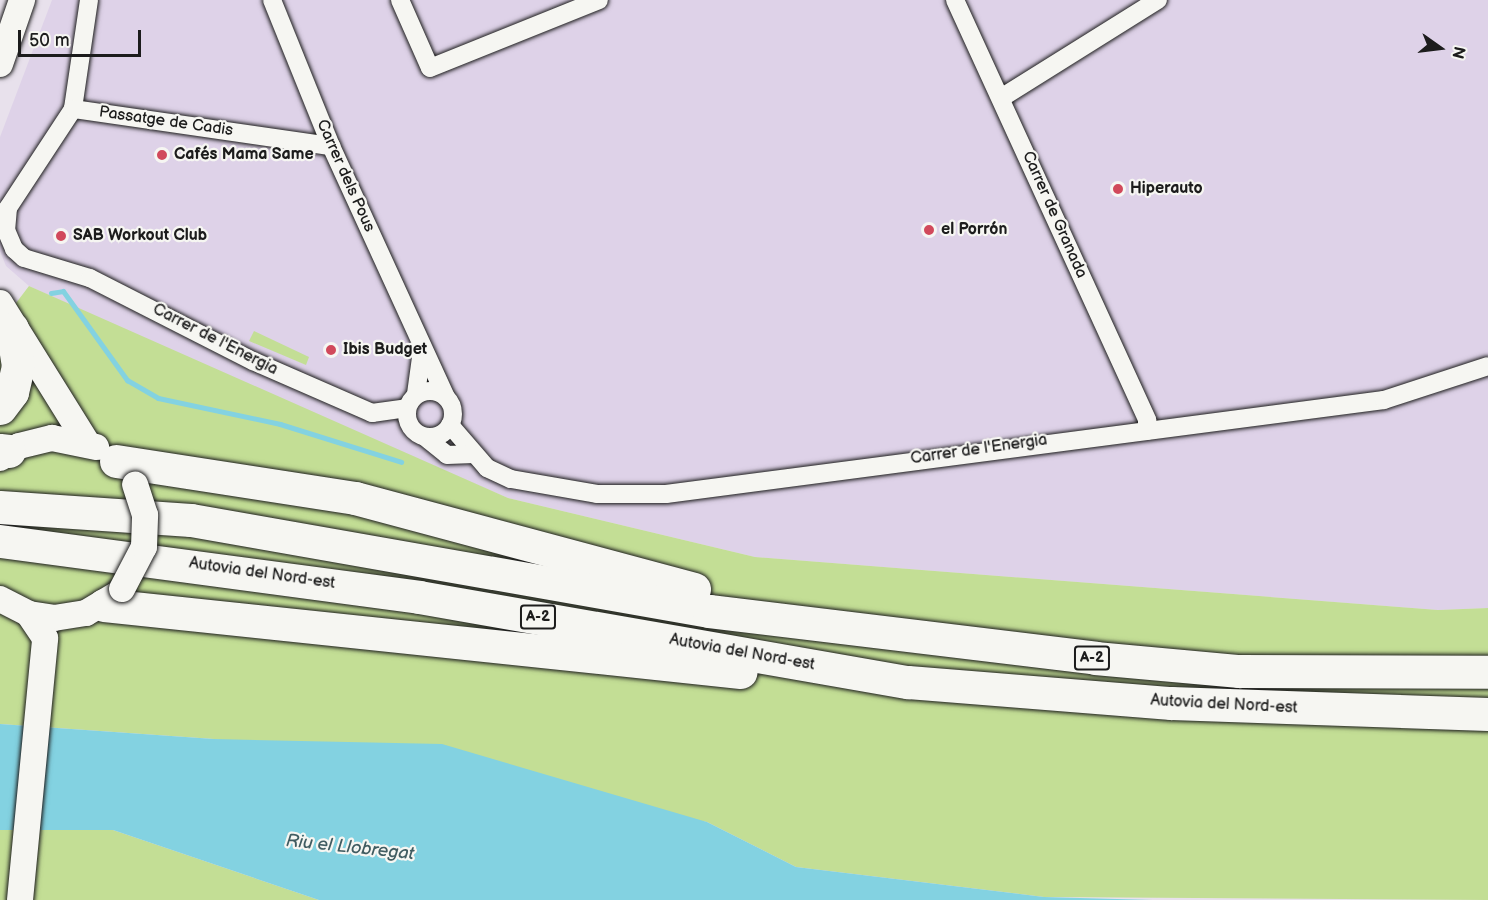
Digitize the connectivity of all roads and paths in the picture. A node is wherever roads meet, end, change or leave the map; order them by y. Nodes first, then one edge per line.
1 (22, 0) edge
2 (34, 0) edge
3 (89, 0) edge
4 (272, 0) edge
5 (400, 0) edge
6 (599, 0) edge
7 (956, 0) edge
8 (1158, 0) edge
9 (4, 52) edge
10 (1001, 98) junction
11 (73, 109) junction
12 (331, 146) junction
13 (6, 316) edge
14 (422, 350) junction
15 (1488, 366) edge
16 (48, 384) junction
17 (446, 397) junction
18 (412, 401) junction
19 (0, 408) edge
20 (450, 425) junction
21 (1147, 431) junction
22 (425, 437) junction
23 (40, 439) junction
24 (87, 443) junction
25 (3, 453) edge
26 (474, 454) junction
27 (125, 473) junction
28 (0, 507) edge
29 (0, 541) edge
30 (113, 597) junction
31 (0, 599) edge
32 (29, 614) junction
33 (66, 618) junction
34 (814, 624) junction
35 (45, 638) junction
36 (1488, 672) edge
37 (908, 682) junction
38 (1488, 714) edge
39 (20, 900) edge

1 - 9 street
2 - 9 street
3 - 11 street
4 - 12 street, Carrer dels Pous
5 - 6 street
7 - 10 street, Carrer de Granada
8 - 10 street
10 - 21 street, Carrer de Granada
11 - 12 street, Passatge de Cadis
11 - 18 street, Carrer de l'Energia
12 - 14 street, Carrer dels Pous
13 - 16 street
13 - 19 highway
14 - 17 street, Carrer dels Pous
14 - 18 street
15 - 21 street, Carrer de l'Energia
16 - 23 street
16 - 24 street
17 - 18 street, Carrer de l'Energia
17 - 20 street
18 - 22 street
20 - 22 street
20 - 26 street, Carrer de l'Energia
21 - 26 street, Carrer de l'Energia
22 - 26 street
23 - 24 street
23 - 25 street
24 - 27 street
27 - 30 street, bridge
27 - 34 highway
28 - 34 highway, A-2
29 - 37 highway, Autovia del Nord-est / A-2
30 - 33 street
30 - 37 highway
31 - 32 street
32 - 33 street
32 - 35 street
33 - 35 street
34 - 36 highway, A-2
35 - 39 street
37 - 38 highway, Autovia del Nord-est / A-2

